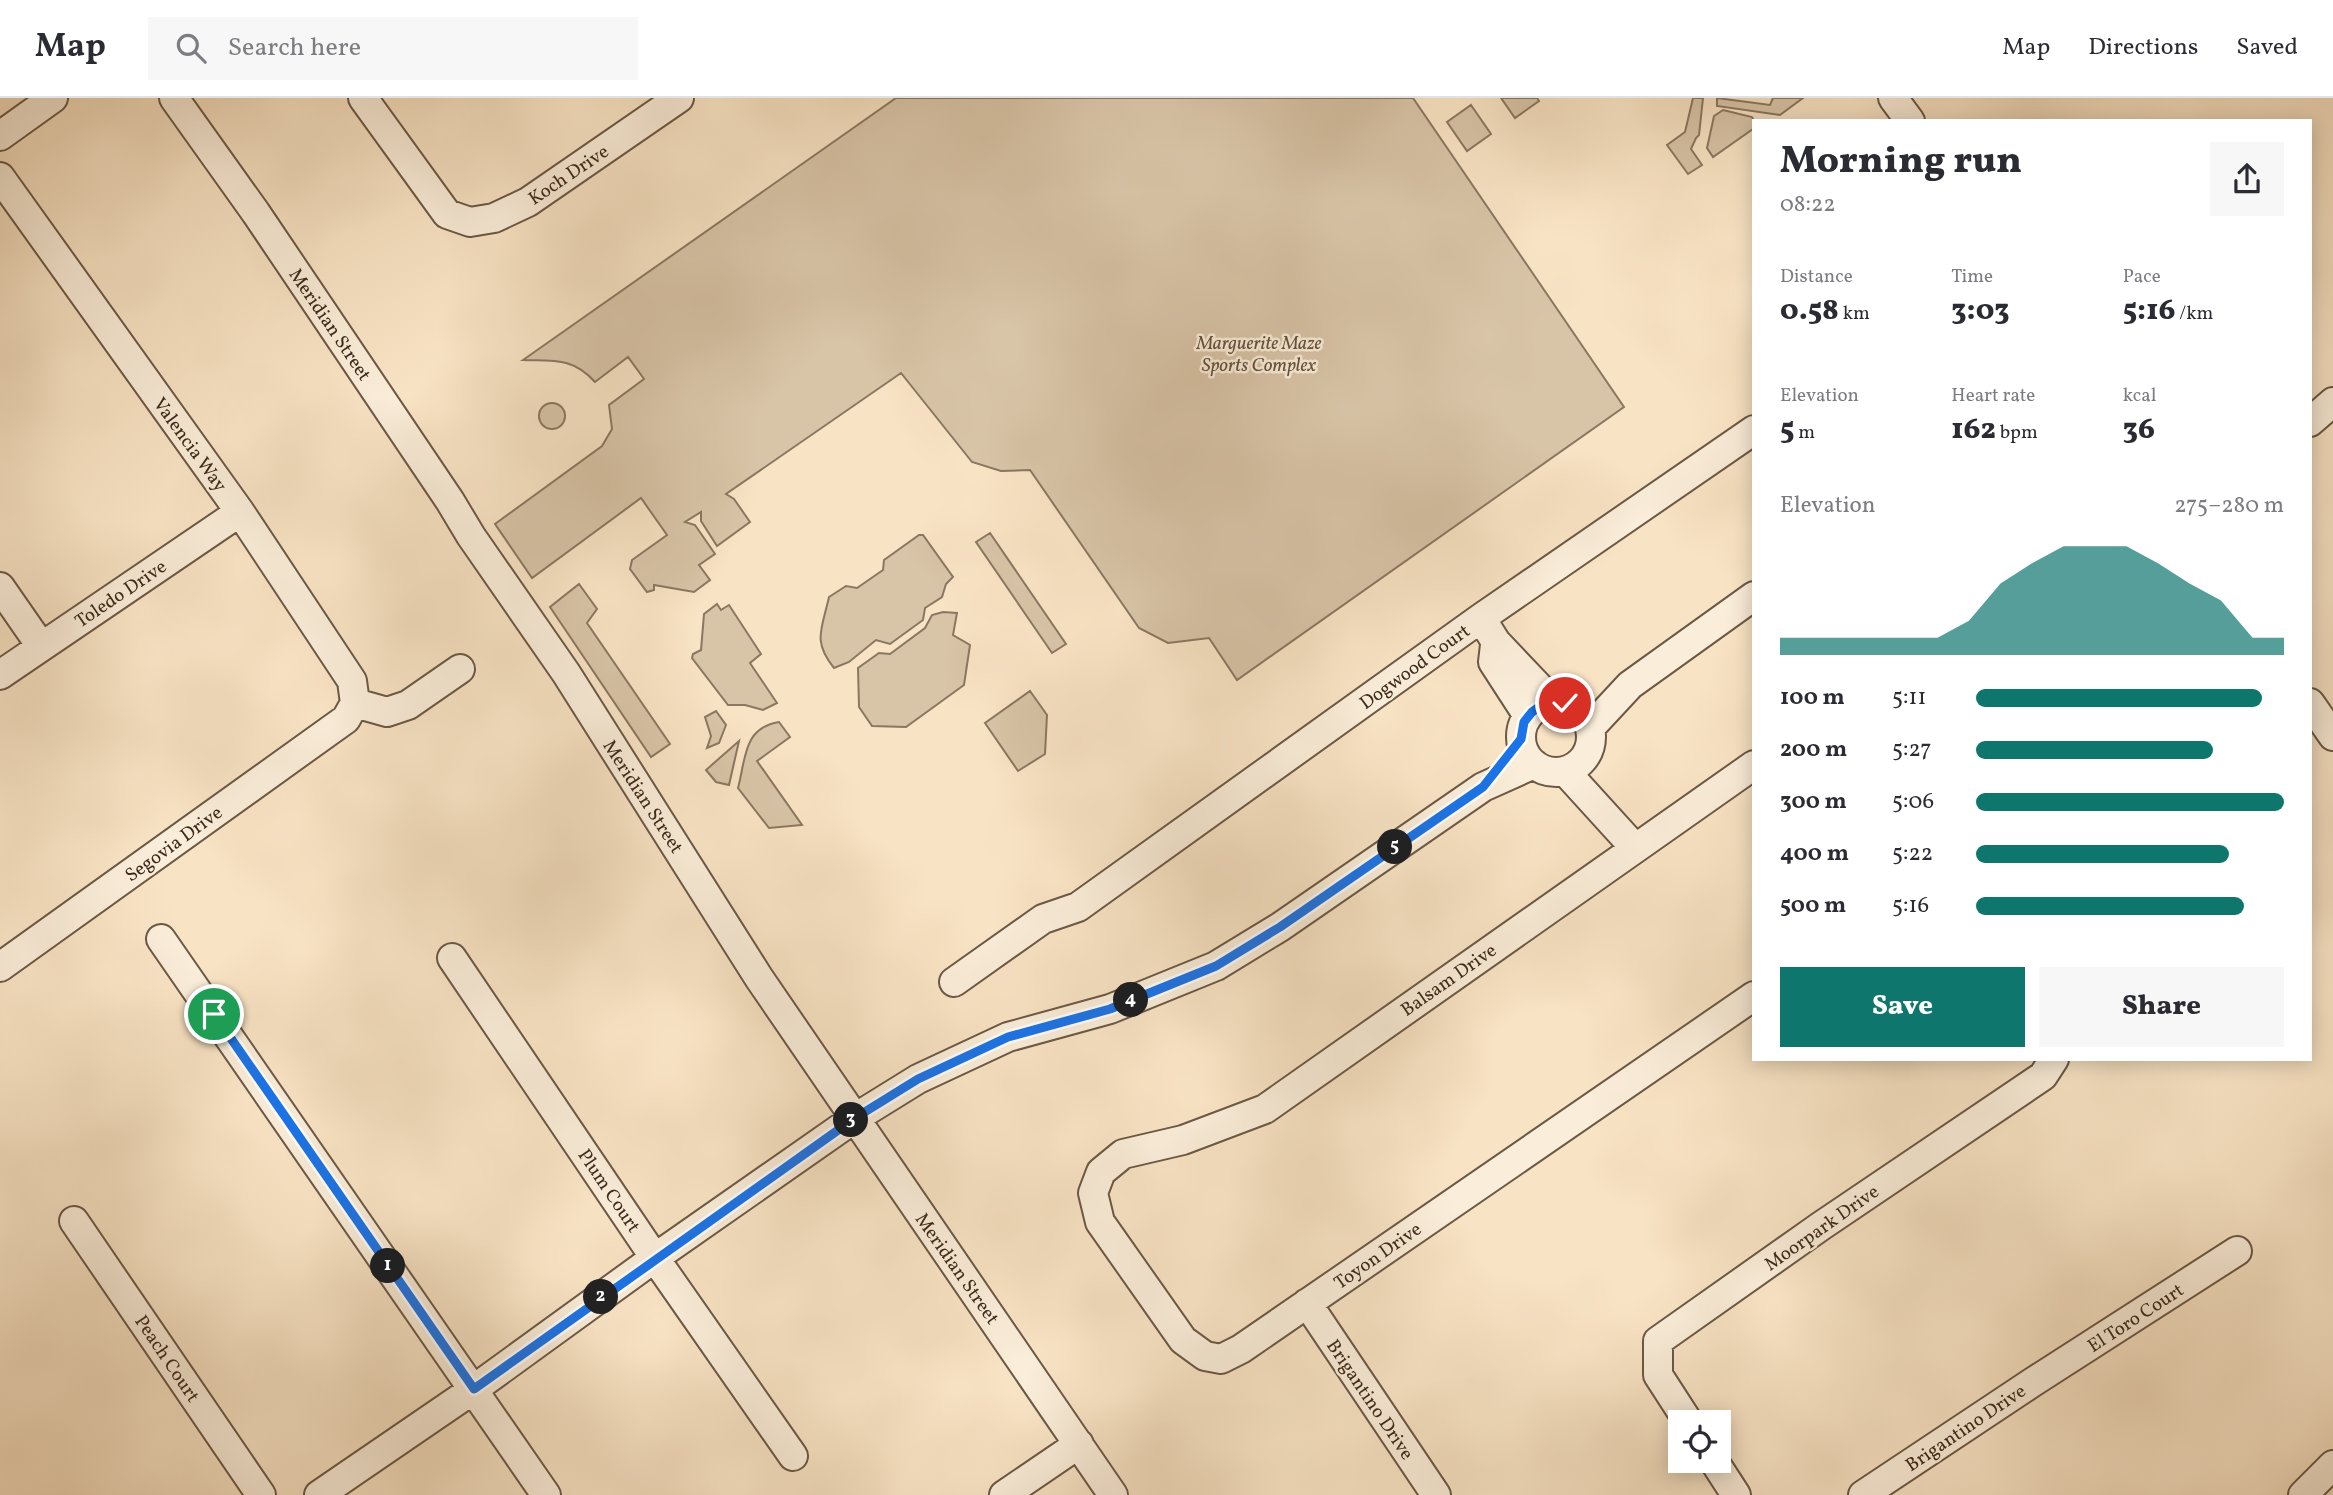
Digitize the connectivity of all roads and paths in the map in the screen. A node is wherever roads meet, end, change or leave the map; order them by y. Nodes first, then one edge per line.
1 (53, 98) edge
2 (174, 98) edge
3 (363, 98) edge
4 (1893, 98) edge
5 (674, 99) edge
6 (1909, 119) edge
7 (0, 136) edge
8 (0, 177) edge
9 (2333, 402) edge
10 (2312, 420) edge
11 (1752, 431) edge
12 (240, 512) junction
13 (0, 587) edge
14 (1752, 597) edge
15 (1481, 618) junction
16 (1496, 642) junction
17 (41, 646) junction
18 (460, 668) dead end
19 (0, 675) edge
20 (2312, 706) edge
21 (350, 711) junction
22 (1573, 713) junction
23 (1525, 728) junction
24 (2333, 736) edge
25 (1534, 764) junction
26 (1574, 765) junction
27 (1752, 766) edge
28 (1483, 787) junction
29 (1635, 848) junction
30 (161, 939) dead end
31 (452, 958) dead end
32 (0, 967) edge
33 (954, 982) dead end
34 (1752, 997) edge
35 (2053, 1061) edge
36 (855, 1118) junction
37 (1123, 1154) joint
38 (74, 1221) dead end
39 (2237, 1251) dead end
40 (656, 1257) junction
41 (1307, 1303) junction
42 (2033, 1382) joint
43 (474, 1389) junction
44 (1681, 1410) edge
45 (1079, 1444) junction
46 (793, 1456) dead end
47 (2333, 1465) edge
48 (1722, 1473) edge
49 (261, 1495) edge
50 (319, 1495) edge
51 (546, 1495) edge
52 (1004, 1495) edge
53 (1113, 1495) edge
54 (1436, 1495) edge
55 (1736, 1495) edge
56 (1863, 1495) edge
57 (2304, 1495) edge

1 - 7 street
2 - 36 street, Meridian Street
3 - 5 street, Koch Drive
4 - 6 street
8 - 12 street, Valencia Way
9 - 10 street
11 - 15 street, Dogwood Court
12 - 17 street, Toledo Drive
12 - 21 street, Valencia Way
13 - 17 street
14 - 22 street
15 - 16 street
15 - 33 street, Dogwood Court
16 - 22 street
16 - 23 street
17 - 19 street, Toledo Drive
18 - 21 street
20 - 24 street
21 - 32 street, Segovia Drive
22 - 23 street
22 - 26 street
23 - 25 street
23 - 28 street
25 - 26 street
25 - 28 street
26 - 29 street
27 - 29 street, Balsam Drive
28 - 36 street
29 - 37 street, Balsam Drive
30 - 43 street
31 - 40 street, Plum Court
34 - 41 street, Toyon Drive
35 - 44 street, Moorpark Drive
36 - 40 street
36 - 45 street, Meridian Street
37 - 41 street, Toyon Drive
38 - 49 street, Peach Court
39 - 42 street, El Toro Court
40 - 43 street
40 - 46 street, Plum Court
41 - 54 street, Brigantino Drive
42 - 56 street, Brigantino Drive
43 - 50 street
43 - 51 street
45 - 52 street
45 - 53 street, Meridian Street
47 - 57 street
48 - 55 street

